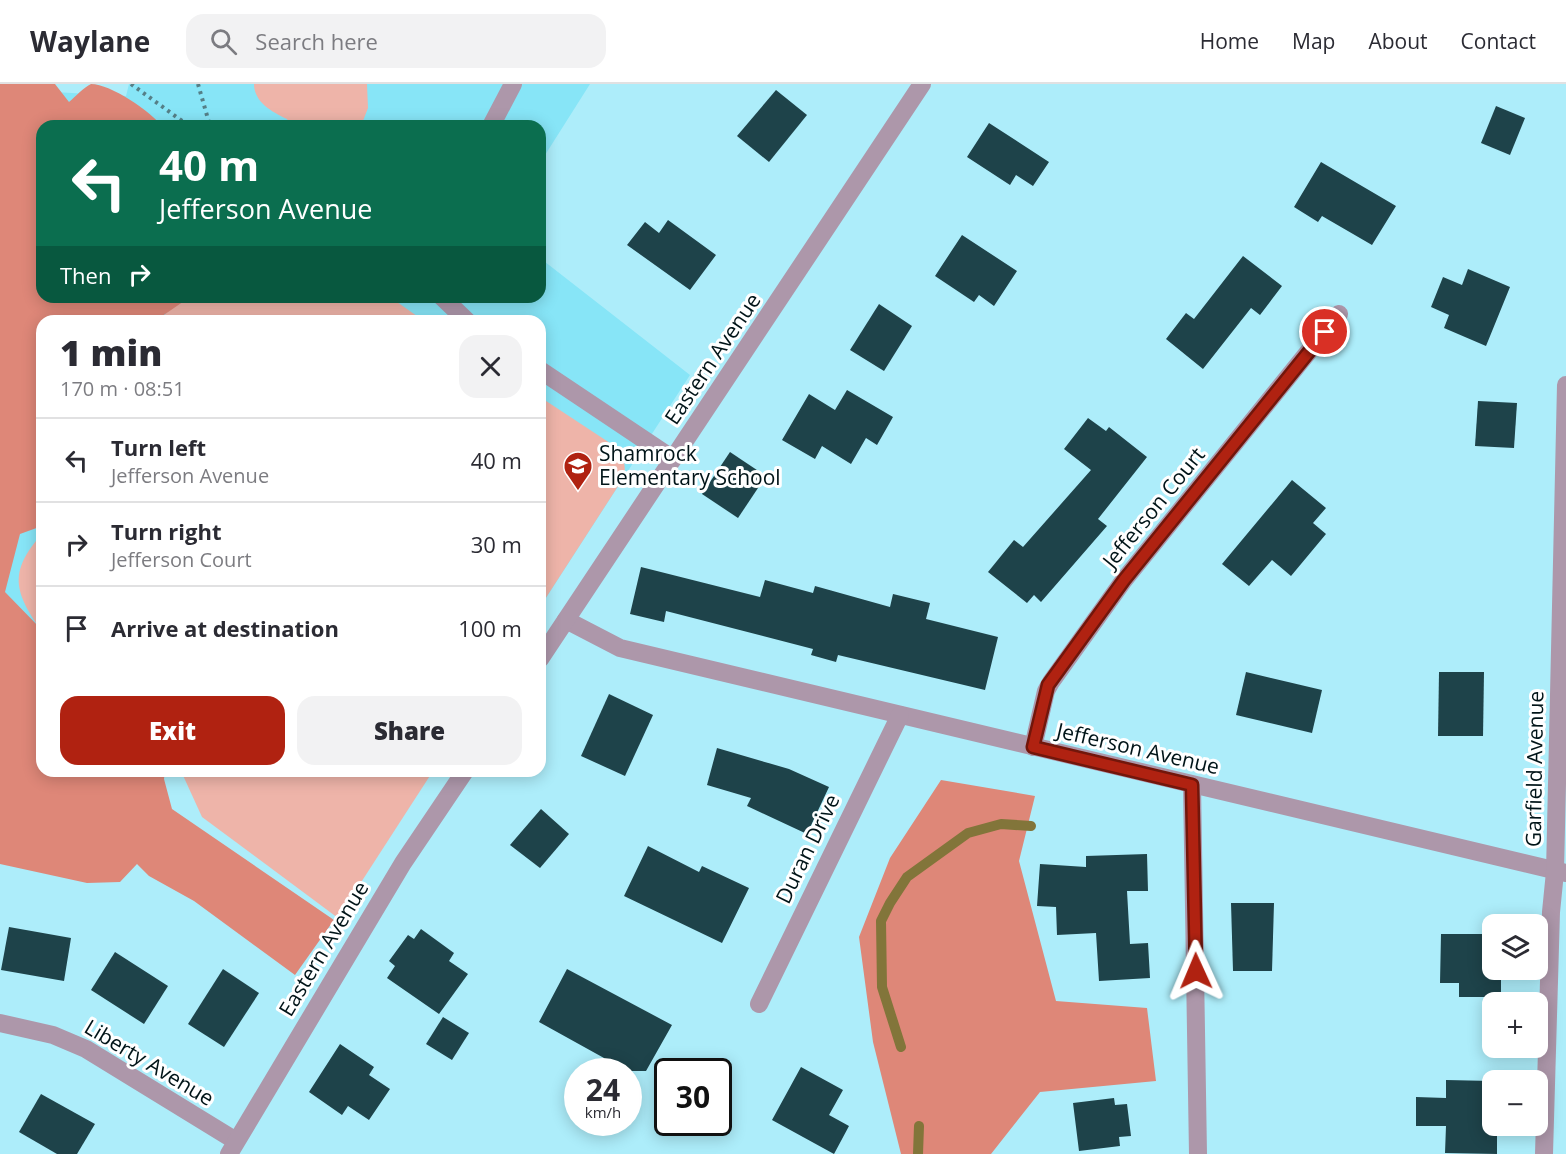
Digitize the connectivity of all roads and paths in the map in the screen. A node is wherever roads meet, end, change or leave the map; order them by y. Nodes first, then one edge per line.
1 (131, 84) edge
2 (198, 84) edge
3 (513, 84) edge
4 (922, 84) edge
5 (181, 120) edge
6 (208, 120) edge
7 (494, 120) edge
8 (448, 303) edge
9 (1339, 314) dead end
10 (461, 315) edge
11 (546, 374) edge
12 (1566, 385) edge
13 (674, 459) junction
14 (566, 620) junction
15 (546, 650) edge
16 (900, 715) junction
17 (1033, 747) junction
18 (461, 777) edge
19 (1192, 785) junction
20 (1561, 872) edge
21 (759, 1004) dead end
22 (0, 1023) edge
23 (232, 1147) edge
24 (1198, 1154) edge
25 (1544, 1154) edge

1 - 5 path
2 - 6 path
3 - 7 street
4 - 13 street, Eastern Avenue
8 - 10 street
9 - 17 street, Jefferson Court
11 - 13 street
12 - 20 street, Garfield Avenue
13 - 14 street, Eastern Avenue
14 - 15 street, Eastern Avenue
14 - 16 street, Jefferson Avenue
16 - 17 street, Jefferson Avenue
16 - 21 street, Duran Drive
17 - 19 street, Jefferson Avenue
18 - 23 street, Eastern Avenue
19 - 20 street, Jefferson Avenue
19 - 24 street
20 - 25 street, Garfield Avenue
22 - 23 street, Liberty Avenue

